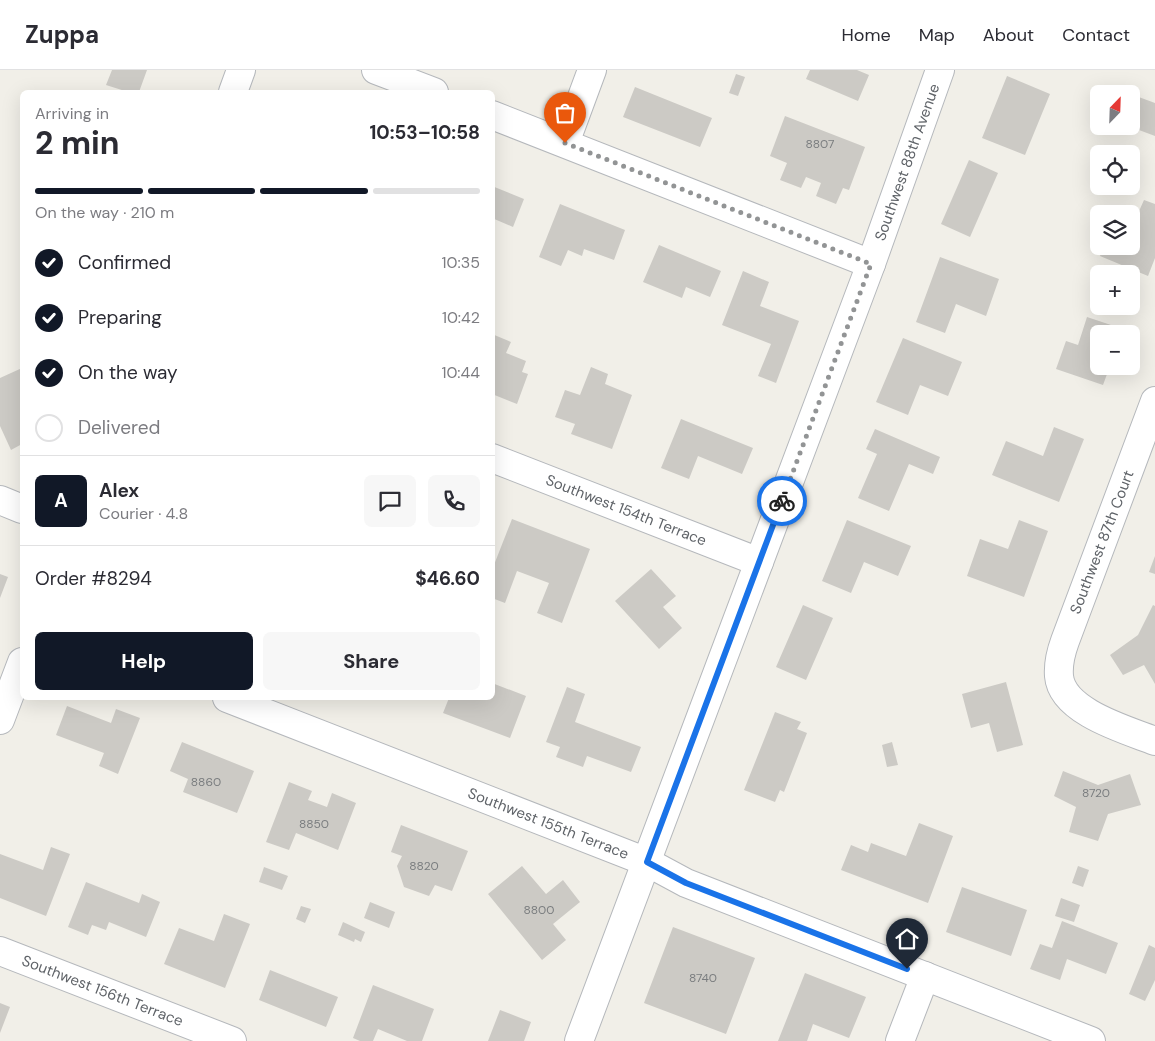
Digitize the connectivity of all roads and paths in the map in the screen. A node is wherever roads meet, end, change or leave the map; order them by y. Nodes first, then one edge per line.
1 (241, 70) edge
2 (376, 70) edge
3 (592, 70) edge
4 (940, 70) edge
5 (234, 90) edge
6 (429, 90) edge
7 (495, 116) edge
8 (565, 143) junction
9 (871, 264) junction
10 (1155, 401) edge
11 (495, 459) edge
12 (0, 500) edge
13 (20, 508) edge
14 (759, 562) junction
15 (20, 667) edge
16 (232, 700) edge
17 (0, 720) edge
18 (1155, 741) edge
19 (647, 862) junction
20 (0, 951) edge
21 (925, 976) junction
22 (231, 1041) edge
23 (580, 1041) edge
24 (900, 1041) edge
25 (1091, 1041) edge

1 - 5 street
2 - 6 street
3 - 8 street
4 - 9 street, Southwest 88th Avenue
7 - 8 street
8 - 9 street
9 - 14 street, Southwest 88th Avenue
10 - 18 street, Southwest 87th Court
11 - 14 street, Southwest 154th Terrace
12 - 13 street
14 - 19 street, Southwest 88th Avenue
15 - 17 street
16 - 19 street, Southwest 155th Terrace
19 - 21 street, Southwest 155th Terrace
19 - 23 street, Southwest 88th Avenue
20 - 22 street, Southwest 156th Terrace
21 - 24 street
21 - 25 street, Southwest 155th Terrace

